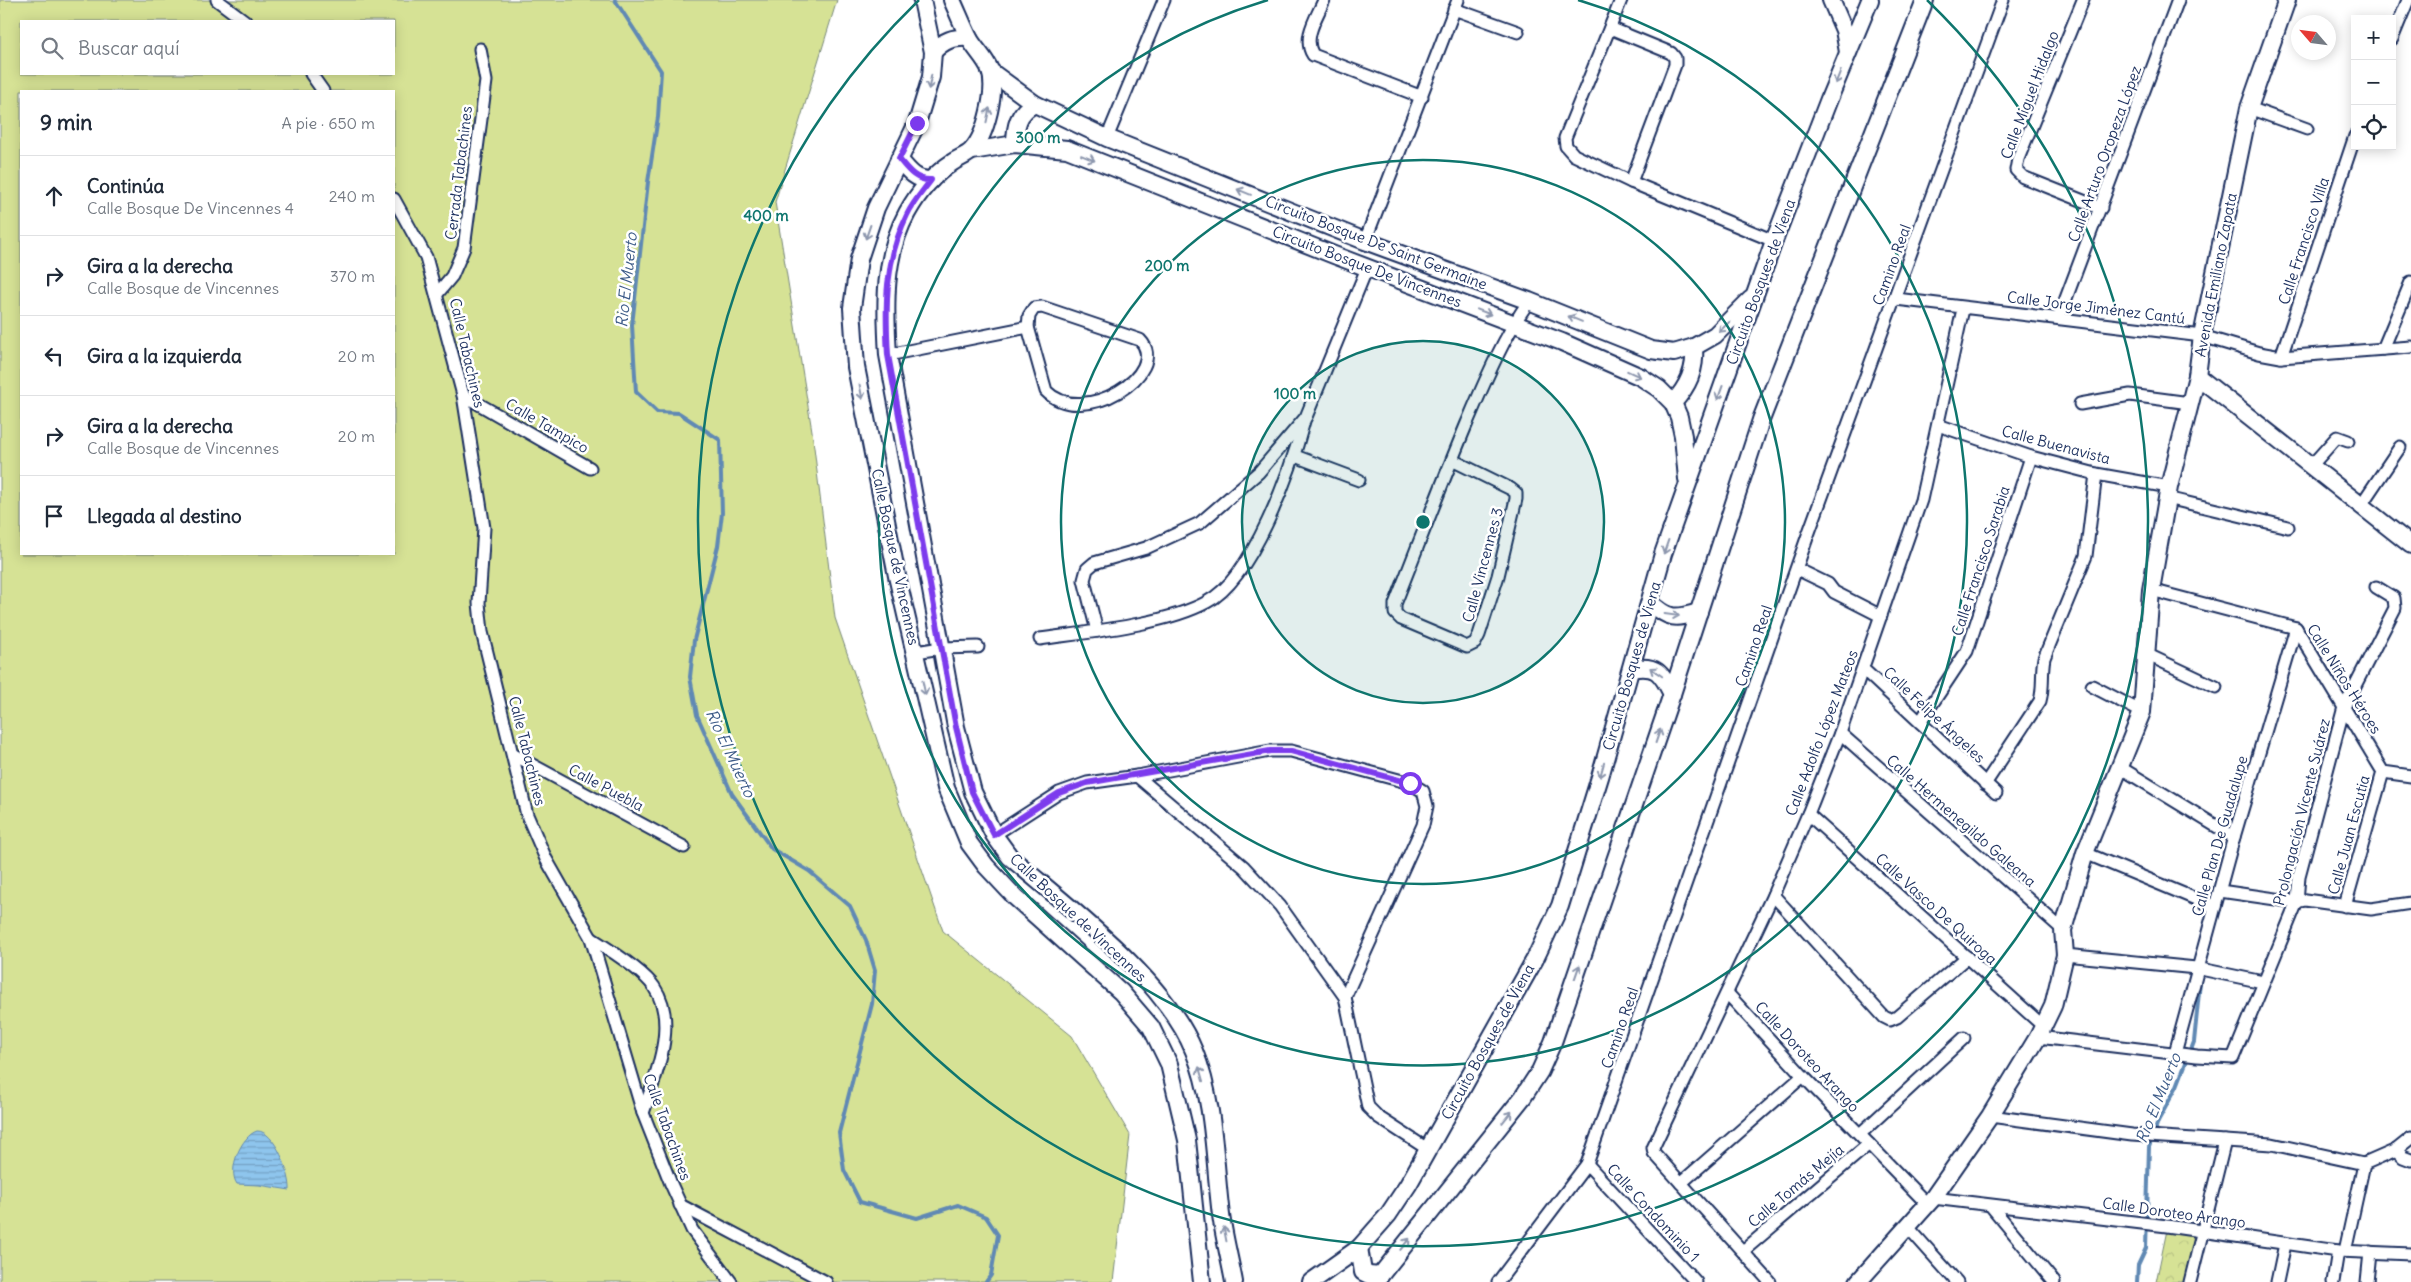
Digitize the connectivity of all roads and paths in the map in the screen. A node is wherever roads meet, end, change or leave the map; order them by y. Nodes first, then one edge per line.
1 (217, 0) edge
2 (922, 0) edge
3 (952, 0) edge
4 (1164, 0) edge
5 (1324, 0) edge
6 (1621, 0) edge
7 (1831, 0) edge
8 (1870, 0) edge
9 (1925, 0) edge
10 (2003, 0) edge
11 (2083, 0) edge
12 (2178, 0) edge
13 (2287, 0) edge
14 (2408, 0) edge
15 (1456, 4) edge
16 (244, 20) edge
17 (1610, 28) junction
18 (2396, 29) edge
19 (1518, 32) dead end
20 (969, 38) junction
21 (480, 49) dead end
22 (933, 52) junction
23 (1848, 53) junction
24 (990, 71) junction
25 (312, 75) edge
26 (322, 90) edge
27 (1422, 97) junction
28 (1035, 104) junction
29 (2249, 108) junction
30 (2307, 129) dead end
31 (1107, 138) junction
32 (1015, 144) junction
33 (2351, 148) edge
34 (972, 151) junction
35 (899, 159) junction
36 (931, 180) junction
37 (1631, 182) junction
38 (395, 201) edge
39 (2101, 208) junction
40 (1365, 241) junction
41 (1774, 241) junction
42 (1367, 268) junction
43 (2411, 282) edge
44 (1757, 291) junction
45 (437, 294) junction
46 (1896, 299) junction
47 (1529, 301) junction
48 (1963, 309) junction
49 (2059, 317) junction
50 (1513, 324) junction
51 (1028, 327) junction
52 (2202, 336) junction
53 (1694, 347) junction
54 (2411, 347) edge
55 (2383, 349) junction
56 (888, 355) junction
57 (2281, 357) junction
58 (2197, 376) junction
59 (463, 394) junction
60 (1673, 403) junction
61 (2190, 403) junction
62 (2080, 404) dead end
63 (1306, 417) junction
64 (1938, 424) junction
65 (2348, 441) dead end
66 (2400, 447) dead end
67 (1295, 456) junction
68 (2031, 457) junction
69 (1452, 460) junction
70 (2311, 466) junction
71 (590, 468) dead end
72 (2096, 474) junction
73 (1359, 480) dead end
74 (1688, 483) junction
75 (2168, 492) junction
76 (2361, 505) junction
77 (2288, 527) dead end
78 (2411, 545) edge
79 (1797, 569) junction
80 (2376, 587) dead end
81 (2151, 590) junction
82 (1650, 602) junction
83 (1699, 612) junction
84 (1881, 616) junction
85 (2296, 628) junction
86 (1097, 630) junction
87 (1040, 639) dead end
88 (978, 647) dead end
89 (941, 648) junction
90 (916, 652) junction
91 (2146, 654) junction
92 (1863, 668) junction
93 (1631, 669) junction
94 (2092, 686) dead end
95 (2216, 687) dead end
96 (1672, 694) junction
97 (2344, 707) junction
98 (2142, 712) junction
99 (1920, 722) junction
100 (1840, 733) junction
101 (514, 755) junction
102 (2121, 768) junction
103 (2382, 772) junction
104 (2411, 775) edge
105 (1137, 776) junction
106 (1985, 784) junction
107 (1996, 794) dead end
108 (1808, 814) junction
109 (994, 835) junction
110 (2234, 837) junction
111 (684, 846) dead end
112 (2085, 852) junction
113 (2220, 890) junction
114 (1773, 895) junction
115 (2297, 902) junction
116 (2411, 902) edge
117 (2215, 906) junction
118 (2345, 906) junction
119 (2063, 930) junction
120 (591, 938) junction
121 (2065, 955) junction
122 (1966, 957) junction
123 (2196, 968) junction
124 (2263, 982) junction
125 (1727, 993) junction
126 (1345, 997) junction
127 (2040, 1031) junction
128 (1964, 1038) dead end
129 (2177, 1053) junction
130 (1803, 1076) junction
131 (643, 1114) junction
132 (1990, 1116) junction
133 (1860, 1134) junction
134 (2411, 1138) edge
135 (2224, 1141) junction
136 (1869, 1144) junction
137 (1429, 1150) junction
138 (2396, 1150) junction
139 (2411, 1160) edge
140 (1587, 1164) junction
141 (2364, 1164) junction
142 (1681, 1183) junction
143 (1930, 1202) junction
144 (680, 1205) junction
145 (1992, 1206) junction
146 (1907, 1226) junction
147 (2202, 1232) junction
148 (2285, 1244) junction
149 (1360, 1248) junction
150 (1743, 1251) junction
151 (2342, 1251) junction
152 (2370, 1252) junction
153 (2411, 1254) edge
154 (1318, 1277) edge
155 (1377, 1279) edge
156 (1503, 1280) edge
157 (731, 1282) edge
158 (826, 1282) edge
159 (1202, 1282) edge
160 (1234, 1282) edge
161 (1339, 1282) edge
162 (1696, 1282) edge
163 (1770, 1282) edge
164 (1859, 1282) edge
165 (1956, 1282) edge
166 (2054, 1282) edge
167 (2190, 1282) edge
168 (2277, 1282) edge
169 (2333, 1282) edge
170 (2367, 1282) edge

1 - 16 street
2 - 22 main road, Calle Bosque de Vincennes
3 - 20 main road
4 - 31 street
5 - 27 street
6 - 17 street
7 - 23 main road
8 - 23 main road, Circuito Bosques de Viena
9 - 83 main road
10 - 46 street, Camino Real
11 - 39 street, Calle Miguel Hidalgo
12 - 39 street, Calle Arturo Oropeza López
13 - 29 main road, Avenida Emiliano Zapata
14 - 18 street
15 - 19 street
15 - 27 street
17 - 37 street
17 - 37 street
20 - 22 main road
20 - 24 main road
21 - 45 street, Cerrada Tabachines
22 -> 35 main road, Calle Bosque de Vincennes
23 -> 41 main road, Circuito Bosques de Viena
24 - 28 main road, Circuito Bosque De Saint Germaine
34 -> 24 main road
25 - 26 street
27 - 40 street
28 - 31 main road, Circuito Bosque De Saint Germaine
28 - 32 main road
29 - 30 street
29 - 52 main road, Avenida Emiliano Zapata
40 -> 31 main road, Circuito Bosque De Saint Germaine
32 - 34 main road, Circuito Bosque De Vincennes
32 -> 42 main road, Circuito Bosque De Vincennes
33 - 57 street, Calle Francisco Villa
34 - 36 main road, Calle Bosque de Vincennes
35 - 36 main road
35 -> 90 main road, Calle Bosque de Vincennes
36 - 56 main road, Calle Bosque de Vincennes
37 - 41 street
38 - 45 street, Calle Tabachines
39 - 49 street, Calle Arturo Oropeza López
40 - 47 main road, Circuito Bosque De Saint Germaine
41 - 44 main road, Circuito Bosques de Viena
42 -> 50 main road, Circuito Bosque De Vincennes
42 - 63 street
43 - 55 street
44 -> 53 main road, Circuito Bosque De Saint Germaine
44 -> 74 main road, Circuito Bosques de Viena
45 - 59 street, Calle Tabachines
46 - 48 street, Calle Jorge Jiménez Cantú
46 - 79 street, Camino Real
47 - 50 street
53 -> 47 main road, Circuito Bosque De Saint Germaine
48 - 49 street, Calle Jorge Jiménez Cantú
48 - 64 street, Calle Adolfo López Mateos
49 - 52 street, Calle Jorge Jiménez Cantú
50 -> 60 main road, Circuito Bosque De Vincennes
50 - 69 street
51 - 51 street
51 - 56 street
52 - 57 street, Calle Jorge Jiménez Cantú
52 - 58 main road, Avenida Emiliano Zapata
53 - 60 main road
54 - 55 street, Calle Jorge Jiménez Cantú
55 - 57 street, Calle Jorge Jiménez Cantú
56 - 89 main road, Calle Bosque de Vincennes
58 - 61 main road
58 - 70 main road, Avenida Emiliano Zapata
59 - 71 street, Calle Tampico
59 - 101 street, Calle Tabachines
60 - 74 main road, Circuito Bosque De Vincennes
61 - 62 street
61 - 75 main road
63 - 67 street
63 - 86 street
64 - 68 street, Calle Buenavista
64 - 84 street, Calle Adolfo López Mateos
65 - 70 street
66 - 76 street
67 - 73 street
67 - 86 street
68 - 72 street, Calle Buenavista
68 - 99 street, Calle Francisco Sarabia
69 - 69 street, Calle Vincennes 3
70 - 76 main road, Avenida Emiliano Zapata
72 - 75 street, Calle Buenavista
72 - 106 street, Calle Felipe Ángeles
74 -> 82 main road, Circuito Bosques de Viena
75 - 77 street, Calle Buenavista
75 - 81 main road
76 - 78 main road, Avenida Emiliano Zapata
79 - 84 street
79 - 140 street, Camino Real
80 - 97 street, Prolongación Vicente Suárez
81 - 85 street, Calle Niños Héroes
81 - 91 main road
82 -> 83 main road
82 - 93 main road, Circuito Bosques de Viena
83 - 96 main road
84 - 92 street, Calle Adolfo López Mateos
85 - 97 street, Calle Niños Héroes
85 - 110 street, Calle Plan De Guadalupe
86 - 87 street
88 - 89 street
89 - 90 street
89 - 109 main road, Calle Bosque de Vincennes
90 -> 159 main road, Calle Bosque de Vincennes
91 - 95 street
91 - 98 main road
92 - 99 street, Calle Felipe Ángeles
92 - 100 street, Calle Adolfo López Mateos
96 -> 93 main road
93 -> 137 main road, Circuito Bosques de Viena
94 - 98 street
155 -> 96 main road
97 - 103 street, Calle Niños Héroes
97 - 115 street, Prolongación Vicente Suárez
98 - 102 main road
99 - 106 street, Calle Felipe Ángeles
100 - 108 street, Calle Adolfo López Mateos
100 - 119 street, Calle Hermenegildo Galeana
101 - 111 street, Calle Puebla
101 - 120 street, Calle Tabachines
102 - 110 street
102 - 112 main road
103 - 104 street
103 - 118 street, Calle Juan Escutia
105 - 109 street
105 - 126 street
105 - 126 street
106 - 107 street, Calle Felipe Ángeles
108 - 114 street, Calle Adolfo López Mateos
108 - 122 street, Calle Vasco De Quiroga
160 -> 109 main road, Calle Bosque de Vincennes
110 - 113 street, Calle Plan De Guadalupe
112 - 117 street
112 - 119 main road
113 - 115 street
113 - 117 street, Calle Plan De Guadalupe
114 - 122 street
114 - 125 street, Calle Adolfo López Mateos
115 - 118 street
115 - 124 street, Prolongación Vicente Suárez
116 - 118 street
117 - 123 street, Calle Plan De Guadalupe
119 - 121 main road
120 - 131 street, Calle Tabachines
120 - 131 street
121 - 123 street
121 - 127 main road
122 - 127 street, Calle Vasco De Quiroga
123 - 124 street
123 - 129 street, Calle Plan De Guadalupe
124 - 129 street, Prolongación Vicente Suárez
125 - 130 street, Calle Doroteo Arango
125 - 142 street, Calle Adolfo López Mateos
126 - 137 street
127 - 129 street
127 - 132 main road
128 - 133 street, Calle Tomás Mejía
130 - 133 street, Calle Doroteo Arango
130 - 142 street
131 - 144 street, Calle Tabachines
132 - 135 street
132 - 143 main road
133 - 136 street, Calle Doroteo Arango
134 - 138 street
135 - 141 street
135 - 147 street
136 - 143 street, Calle Doroteo Arango
136 - 150 street, Calle Tomás Mejía
137 - 149 main road, Circuito Bosques de Viena
138 - 139 street
138 - 141 street
140 - 156 street, Camino Real
140 - 162 street, Calle Condominio 1
141 - 151 street
142 - 150 street
143 - 145 street, Calle Doroteo Arango
143 - 146 main road
144 - 157 street, Calle Tabachines
144 - 158 street
145 - 147 street, Calle Doroteo Arango
145 - 166 street
146 - 164 main road
146 - 165 street
147 - 148 street, Calle Doroteo Arango
147 - 167 street
148 - 151 street, Calle Doroteo Arango
148 - 168 street
149 - 154 main road, Circuito Bosques de Viena
149 - 155 main road
150 - 163 street
151 - 152 street, Calle Doroteo Arango
151 - 169 street
152 - 153 street, Calle Doroteo Arango
152 - 170 street
154 - 161 main road

